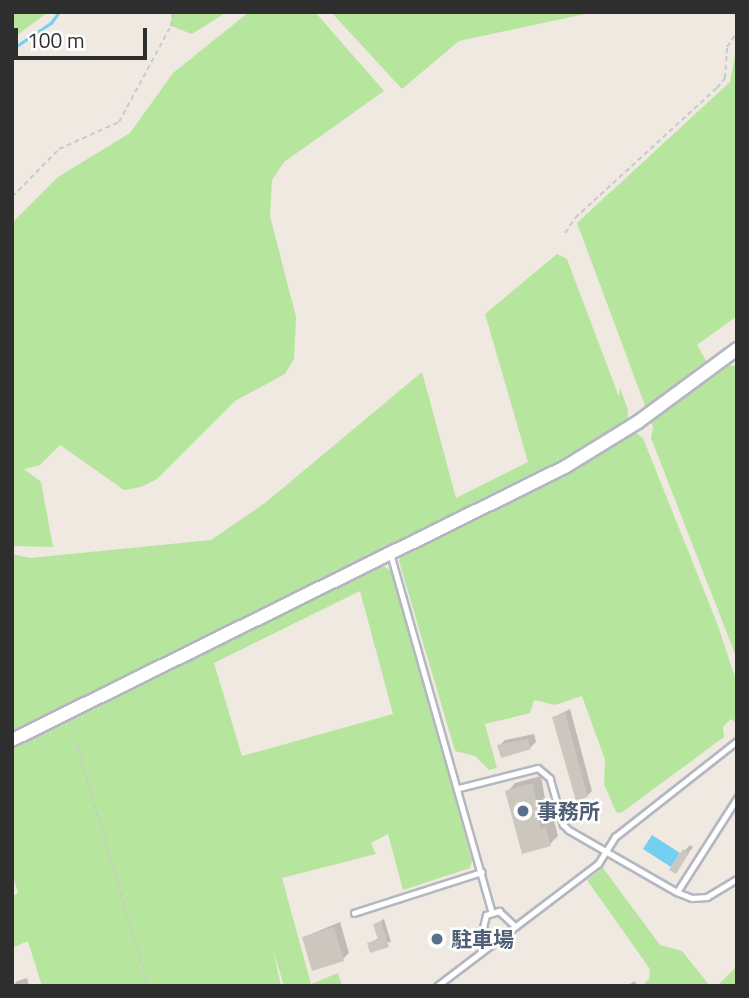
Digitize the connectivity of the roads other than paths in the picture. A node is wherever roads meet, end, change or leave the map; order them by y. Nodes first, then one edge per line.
1 (737, 349) edge
2 (390, 554) junction
3 (12, 740) edge
4 (737, 741) edge
5 (459, 788) junction
6 (737, 798) edge
7 (605, 851) junction
8 (482, 872) junction
9 (737, 879) edge
10 (677, 892) junction
11 (492, 912) junction
12 (354, 913) dead end
13 (515, 926) junction
14 (493, 943) junction
15 (436, 986) edge

1 - 2 street
2 - 3 street
2 - 5 lane
4 - 7 lane
5 - 7 lane
5 - 8 lane
6 - 10 lane
7 - 10 lane
7 - 13 lane
8 - 11 lane
8 - 12 lane
9 - 10 lane
11 - 13 lane
11 - 14 lane
13 - 14 lane
14 - 15 lane

